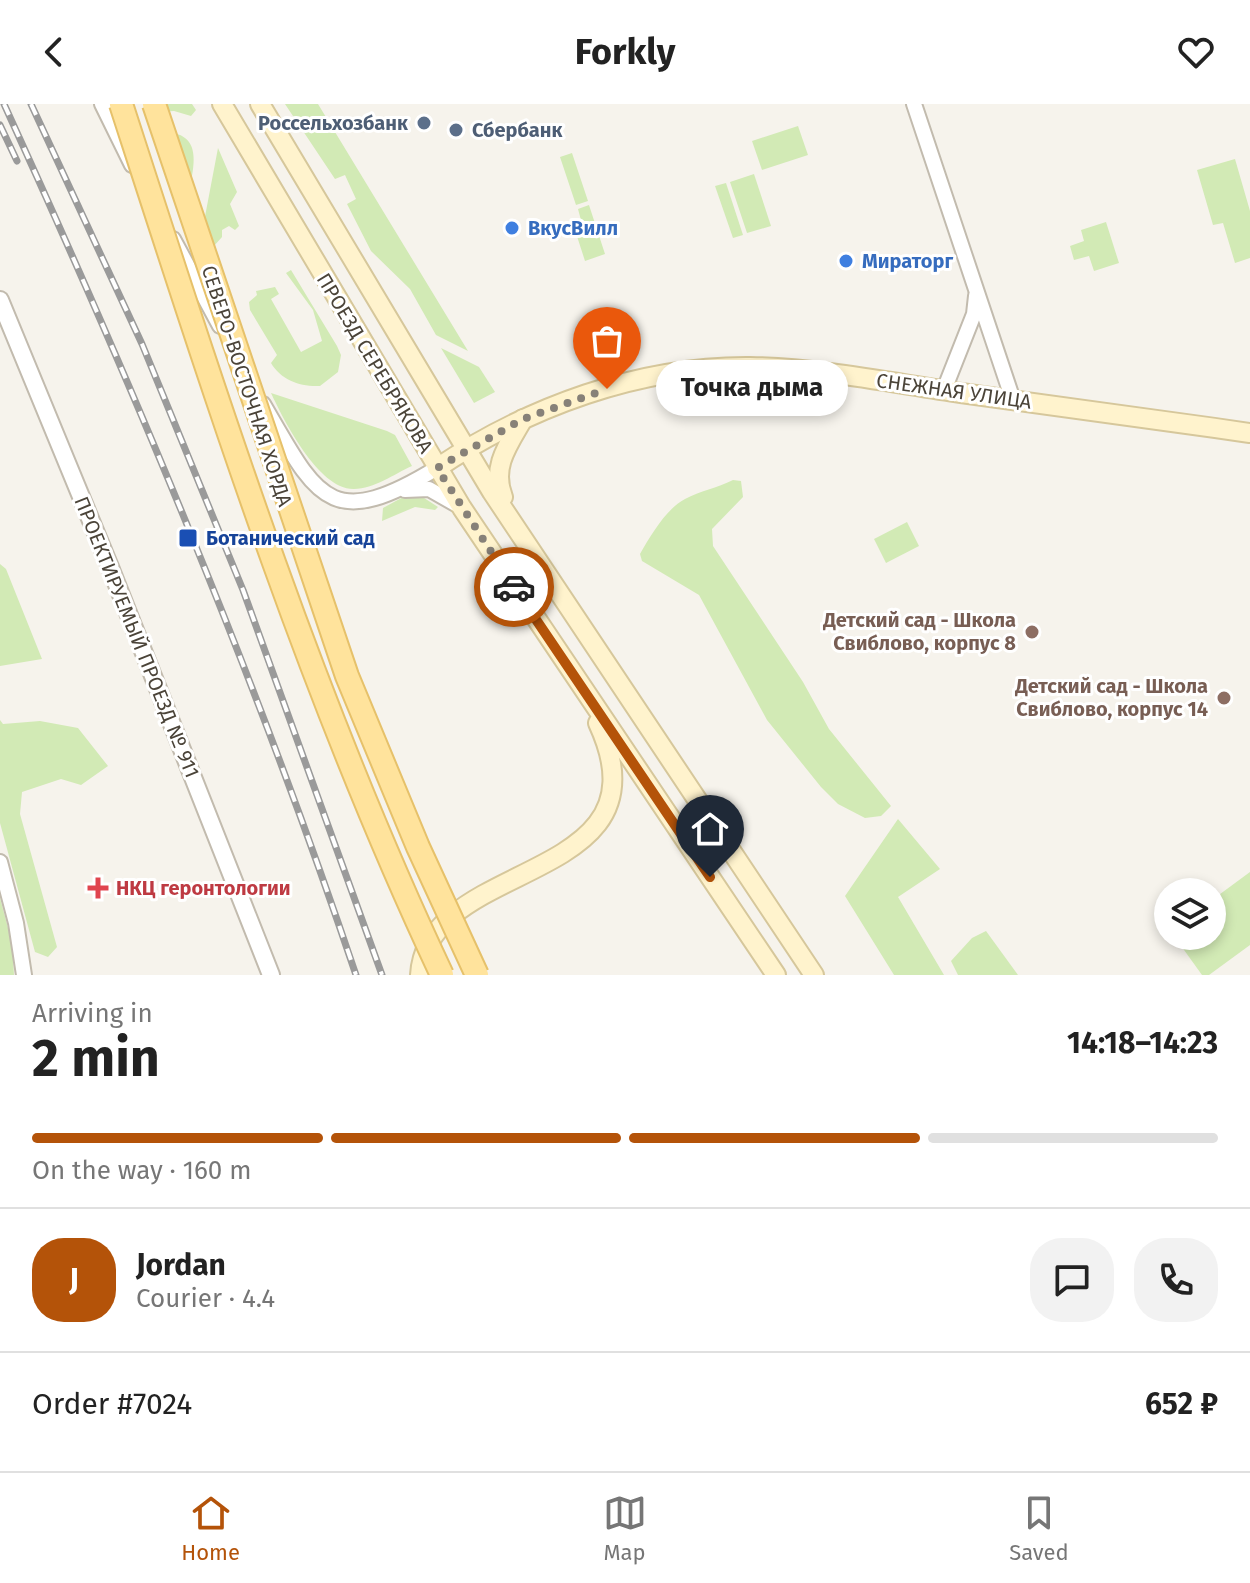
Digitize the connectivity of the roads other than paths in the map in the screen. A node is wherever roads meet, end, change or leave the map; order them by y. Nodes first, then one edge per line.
1 (102, 104) edge
2 (121, 104) edge
3 (154, 104) edge
4 (222, 104) edge
5 (260, 104) edge
6 (914, 104) edge
7 (977, 292) junction
8 (0, 300) edge
9 (944, 390) junction
10 (1013, 400) junction
11 (523, 419) junction
12 (1250, 433) edge
13 (466, 448) junction
14 (437, 468) junction
15 (385, 497) junction
16 (462, 508) junction
17 (514, 526) junction
18 (580, 684) junction
19 (0, 862) edge
20 (24, 975) edge
21 (271, 975) edge
22 (420, 975) edge
23 (442, 975) edge
24 (477, 975) edge
25 (776, 975) edge
26 (814, 975) edge

1 - 15 street
2 - 23 main road, СЕВЕРО-ВОСТОЧНАЯ ХОРДА, bridge
3 - 24 main road, СЕВЕРО-ВОСТОЧНАЯ ХОРДА, bridge
4 - 14 main road, ПРОЕЗД СЕРЕБРЯКОВА
5 - 13 main road, ПРОЕЗД СЕРЕБРЯКОВА
6 - 7 street
7 - 9 street
7 - 10 street
8 - 21 street, ПРОЕКТИРУЕМЫЙ ПРОЕЗД № 911
9 - 10 main road, СНЕЖНАЯ УЛИЦА
9 - 11 main road, СНЕЖНАЯ УЛИЦА
10 - 12 main road, СНЕЖНАЯ УЛИЦА
11 - 13 main road, СНЕЖНАЯ УЛИЦА
11 - 17 main road
13 - 14 main road, СНЕЖНАЯ УЛИЦА
13 - 17 main road, ПРОЕЗД СЕРЕБРЯКОВА
14 - 15 street
14 - 16 main road, ПРОЕЗД СЕРЕБРЯКОВА
15 - 16 street
16 - 18 main road, ПРОЕЗД СЕРЕБРЯКОВА
17 - 26 main road, ПРОЕЗД СЕРЕБРЯКОВА
18 - 22 main road
18 - 25 main road, ПРОЕЗД СЕРЕБРЯКОВА
19 - 20 street

